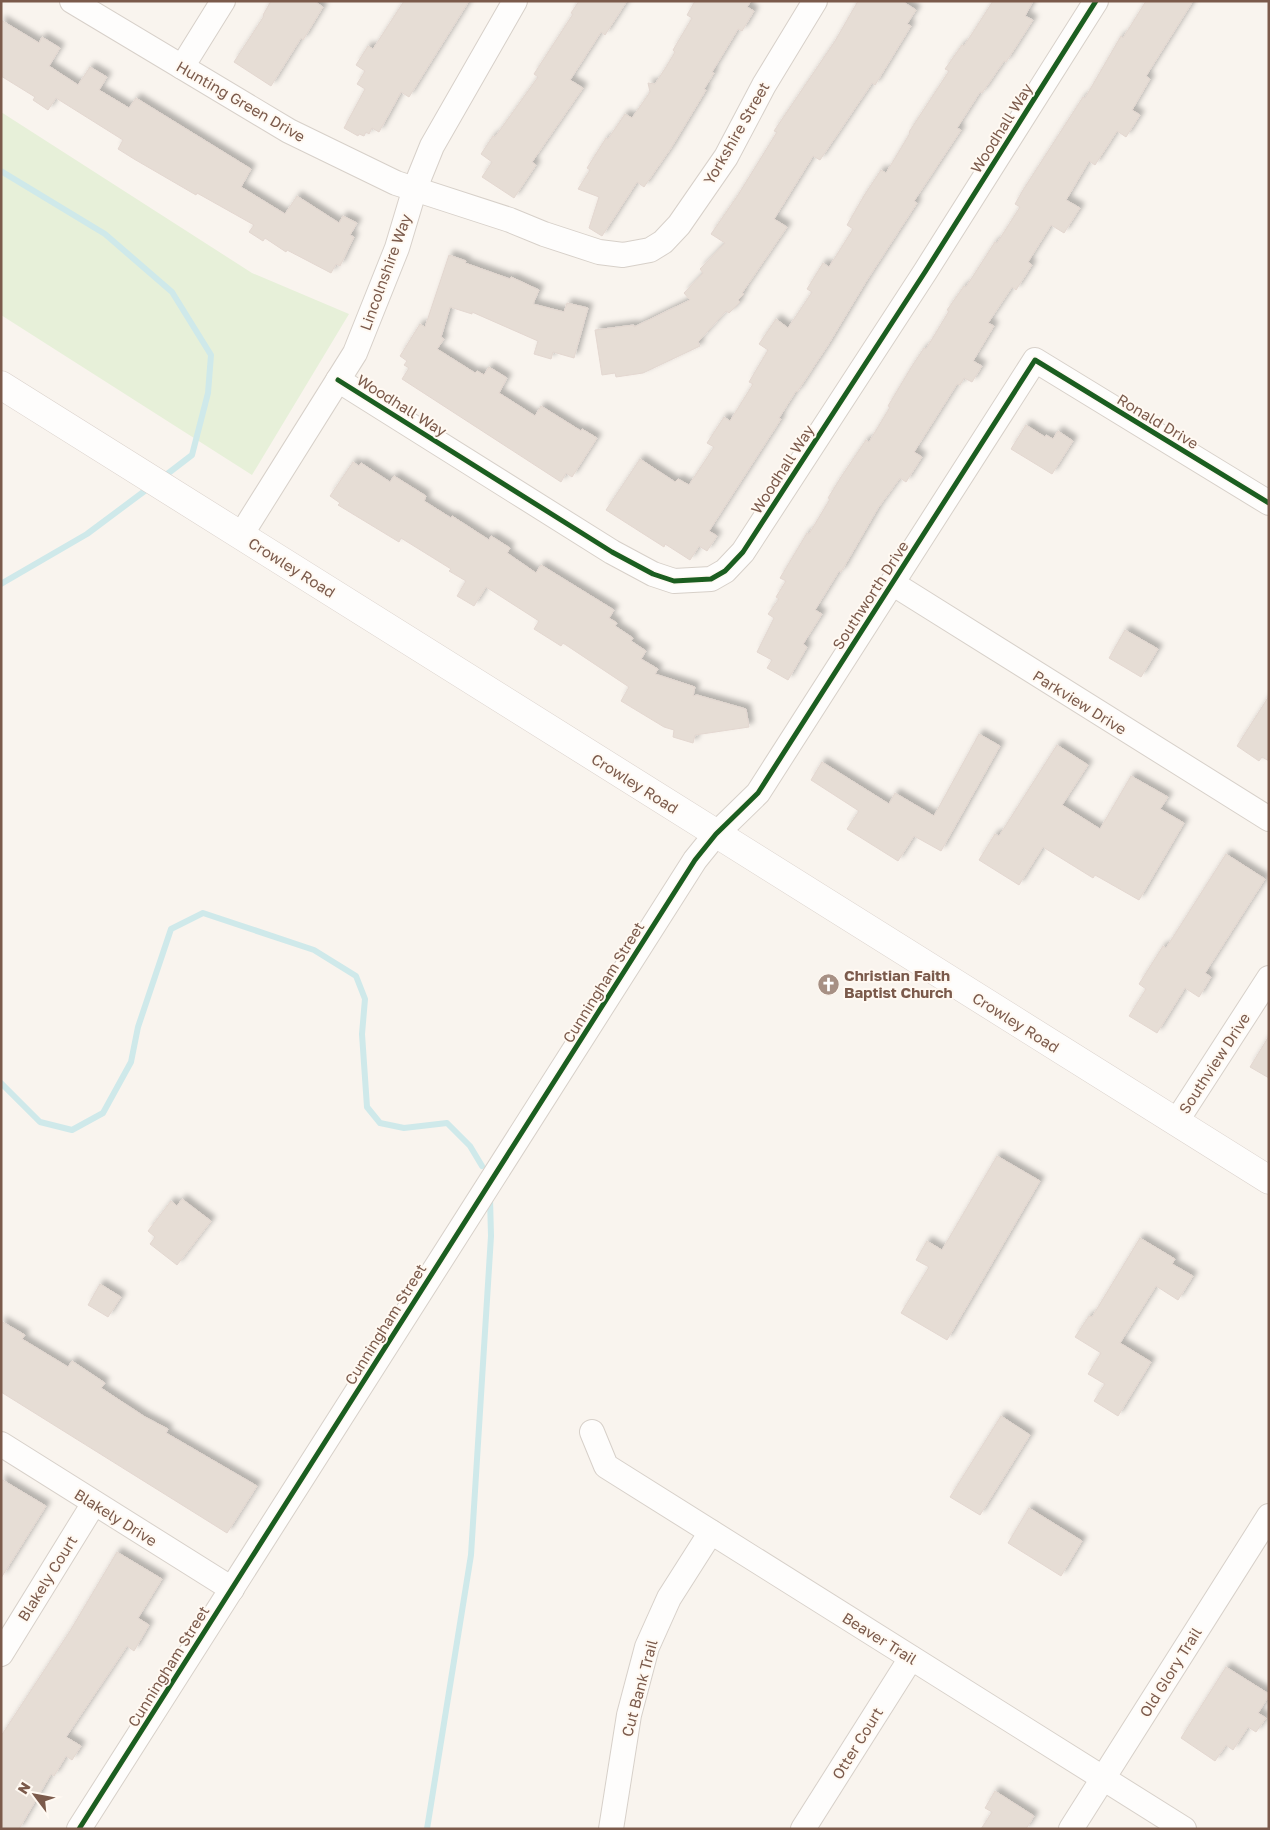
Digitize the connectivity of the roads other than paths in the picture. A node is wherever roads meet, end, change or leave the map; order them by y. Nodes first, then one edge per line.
1 (72, 1) edge
2 (223, 1) edge
3 (515, 1) edge
4 (815, 1) edge
5 (1096, 1) edge
6 (182, 67) junction
7 (415, 188) junction
8 (1035, 360) joint
9 (338, 380) junction
10 (1, 386) edge
11 (1269, 503) edge
12 (241, 535) junction
13 (892, 584) junction
14 (1269, 819) edge
15 (716, 834) junction
16 (1269, 978) edge
17 (1176, 1122) junction
18 (1269, 1180) edge
19 (592, 1432) dead end
20 (1, 1444) edge
21 (94, 1503) junction
22 (1269, 1516) edge
23 (711, 1532) junction
24 (232, 1589) junction
25 (1, 1654) edge
26 (911, 1658) junction
27 (1103, 1778) junction
28 (79, 1829) edge
29 (611, 1829) edge
30 (803, 1829) edge
31 (1071, 1829) edge
32 (1184, 1829) edge

1 - 6 street, Hunting Green Drive
2 - 6 street
3 - 7 street, Lincolnshire Way
4 - 7 street, Yorkshire Street
5 - 9 street, Woodhall Way
6 - 7 street, Hunting Green Drive
7 - 9 street, Lincolnshire Way
8 - 11 street, Ronald Drive
8 - 13 street, Southworth Drive
9 - 12 street, Lincolnshire Way
10 - 12 main road, Crowley Road
12 - 15 main road, Crowley Road
13 - 14 street, Parkview Drive
13 - 15 street, Southworth Drive
15 - 17 main road, Crowley Road
15 - 24 street, Cunningham Street
16 - 17 street, Southview Drive
17 - 18 main road, Crowley Road
19 - 23 street, Beaver Trail
20 - 21 street, Blakely Drive
21 - 24 street, Blakely Drive
21 - 25 street, Blakely Court
22 - 27 street, Old Glory Trail
23 - 26 street, Beaver Trail
23 - 29 street, Cut Bank Trail
24 - 28 street, Cunningham Street
26 - 27 street, Beaver Trail
26 - 30 street, Otter Court
27 - 31 street, Old Glory Trail
27 - 32 street, Beaver Trail

